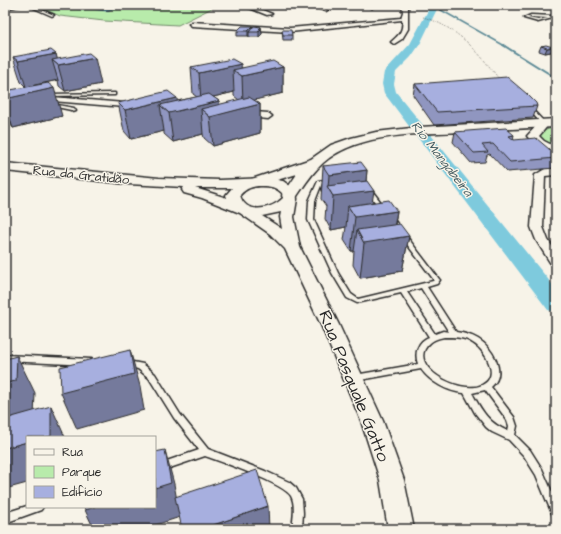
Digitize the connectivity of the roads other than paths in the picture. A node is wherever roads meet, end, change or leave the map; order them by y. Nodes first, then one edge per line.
1 (22, 5) edge
2 (28, 5) edge
3 (245, 5) edge
4 (311, 5) edge
5 (405, 5) edge
6 (5, 8) edge
7 (326, 10) dead end
8 (269, 14) dead end
9 (53, 15) dead end
10 (555, 16) edge
11 (402, 18) junction
12 (192, 24) dead end
13 (394, 42) dead end
14 (5, 88) edge
15 (114, 94) dead end
16 (5, 95) edge
17 (49, 98) junction
18 (526, 103) edge
19 (145, 106) edge
20 (74, 110) dead end
21 (237, 113) edge
22 (268, 116) dead end
23 (549, 125) edge
24 (556, 151) edge
25 (318, 161) junction
26 (5, 167) edge
27 (556, 172) edge
28 (157, 182) junction
29 (254, 182) junction
30 (290, 198) junction
31 (241, 208) junction
32 (292, 247) junction
33 (556, 261) edge
34 (423, 286) junction
35 (403, 291) junction
36 (454, 334) junction
37 (433, 337) junction
38 (5, 358) edge
39 (99, 363) edge
40 (122, 364) edge
41 (422, 366) junction
42 (353, 379) junction
43 (486, 386) junction
44 (467, 391) junction
45 (511, 436) junction
46 (205, 452) junction
47 (156, 469) edge
48 (35, 508) edge
49 (556, 513) edge
50 (5, 518) edge
51 (297, 529) edge
52 (401, 529) edge

1 - 6 lane
2 - 9 lane
3 - 8 street
4 - 7 street
5 - 11 street
10 - 10 lane
11 - 12 street
11 - 13 street
14 - 16 street
15 - 17 lane
16 - 17 street
17 - 19 street
17 - 20 lane
18 - 23 lane
21 - 22 street
23 - 24 street
23 - 25 main road, Rua da Gratidão
25 - 29 main road, Rua da Gratidão
25 - 30 main road, Rua da Gratidão
26 - 28 street, Rua da Gratidão
27 - 33 street
28 - 29 street, Rua da Gratidão
28 - 31 street, Rua da Gratidão
29 - 30 street
29 - 31 street
30 - 31 street
30 - 32 street, Rua Pasquale Gatto
31 - 32 street, Rua Pasquale Gatto
32 - 42 street, Rua Pasquale Gatto
34 - 35 lane
34 - 35 lane
34 - 36 lane
35 - 37 lane
36 - 37 lane
36 - 43 lane
37 - 41 lane
38 - 39 lane
40 - 46 lane
41 - 42 lane
41 - 44 lane
42 - 52 street, Rua Pasquale Gatto
43 - 44 lane
43 - 45 lane
44 - 45 lane
45 - 49 lane
46 - 47 lane
46 - 51 lane
48 - 50 lane

